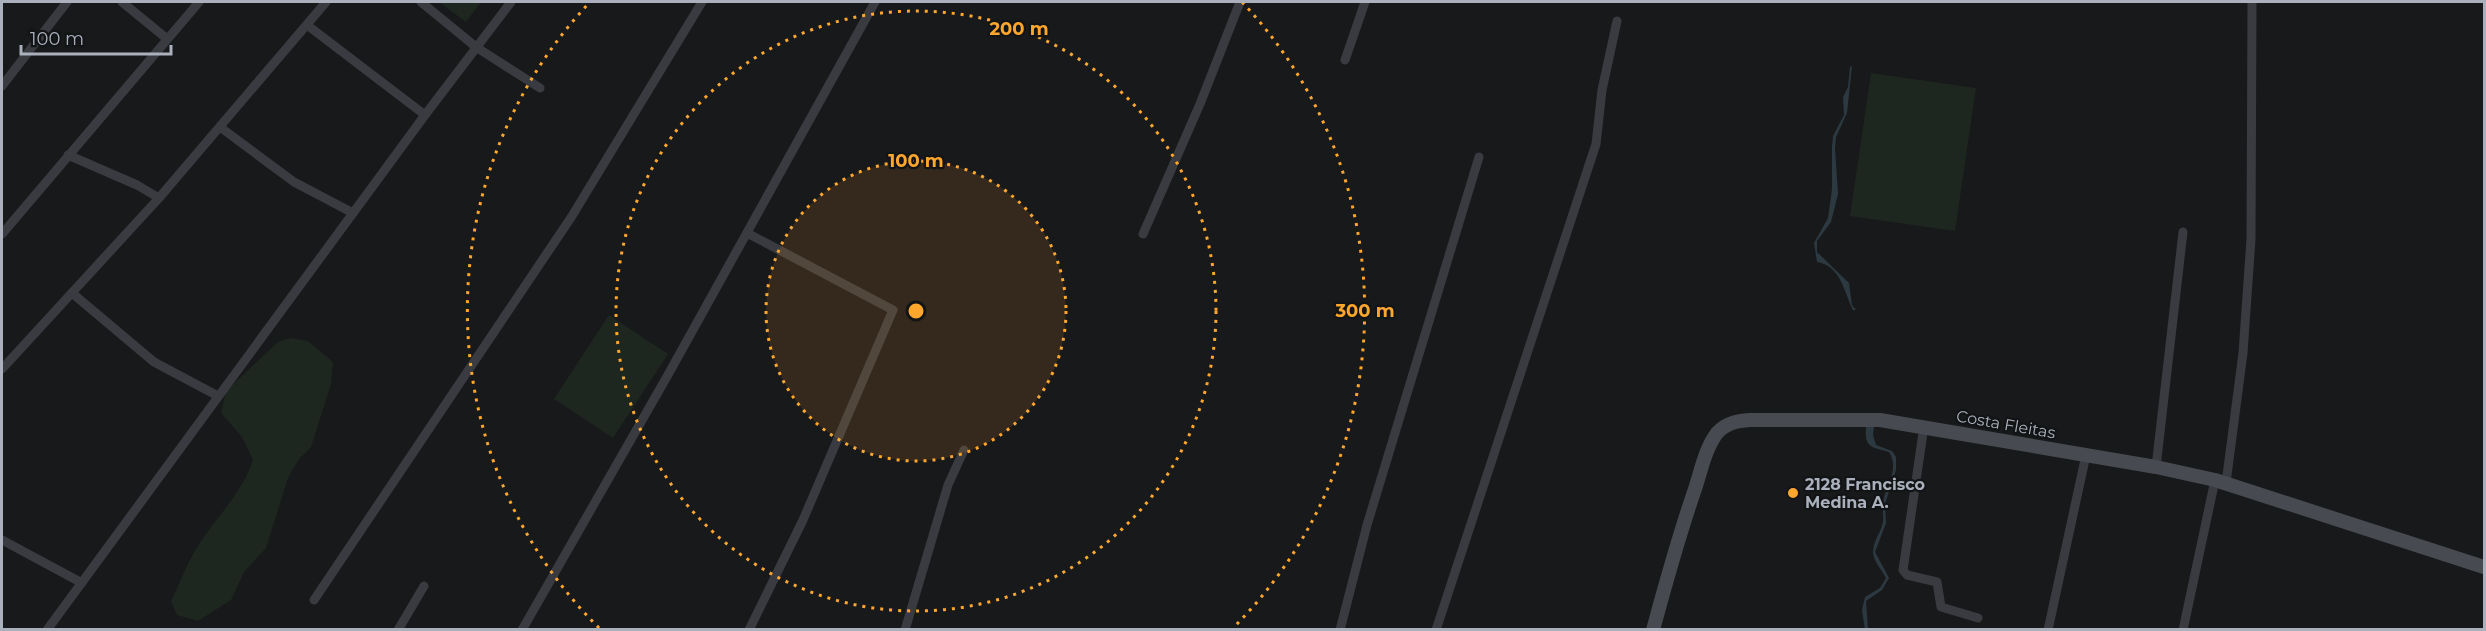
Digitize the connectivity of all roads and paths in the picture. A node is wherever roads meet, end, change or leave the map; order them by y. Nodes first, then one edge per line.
1 (67, 2) edge
2 (122, 2) edge
3 (199, 2) edge
4 (326, 2) edge
5 (421, 2) edge
6 (511, 2) edge
7 (702, 2) edge
8 (875, 2) edge
9 (1240, 2) edge
10 (1365, 2) edge
11 (2252, 2) edge
12 (1617, 21) dead end
13 (307, 25) junction
14 (166, 38) junction
15 (476, 47) junction
16 (1345, 60) dead end
17 (2, 86) edge
18 (540, 88) dead end
19 (425, 116) junction
20 (220, 128) junction
21 (68, 156) junction
22 (1479, 157) dead end
23 (159, 198) junction
24 (353, 213) junction
25 (2183, 232) dead end
26 (747, 233) junction
27 (2, 234) edge
28 (1143, 234) dead end
29 (72, 293) junction
30 (2, 369) edge
31 (218, 396) junction
32 (1924, 426) junction
33 (964, 450) dead end
34 (2086, 455) junction
35 (2156, 467) junction
36 (2220, 481) junction
37 (2, 540) edge
38 (2484, 567) edge
39 (82, 584) junction
40 (424, 586) dead end
41 (314, 600) dead end
42 (1978, 618) dead end
43 (47, 630) edge
44 (398, 630) edge
45 (522, 630) edge
46 (749, 630) edge
47 (905, 630) edge
48 (1340, 630) edge
49 (1436, 630) edge
50 (1653, 630) edge
51 (2048, 630) edge
52 (2183, 630) edge

1 - 17 street
2 - 14 street
3 - 14 street
4 - 13 street
5 - 15 street
6 - 15 street
7 - 41 street
8 - 26 street
9 - 28 street
10 - 16 street
11 - 36 street
12 - 49 street
13 - 19 street
13 - 20 street
14 - 21 street
15 - 18 street
15 - 19 street
19 - 24 street
20 - 23 street
20 - 24 street
21 - 23 street
21 - 27 street
22 - 48 street
23 - 29 street
24 - 31 street
25 - 35 street
26 - 45 street
26 - 46 street
29 - 30 street
29 - 31 street
31 - 39 street
32 - 34 main road, Costa Fleitas
32 - 42 street
32 - 50 main road, Costa Fleitas
33 - 47 street
34 - 35 main road, Costa Fleitas
34 - 51 street
35 - 36 main road, Costa Fleitas
36 - 38 main road, Costa Fleitas
36 - 52 street
37 - 39 street
39 - 43 street
40 - 44 street

